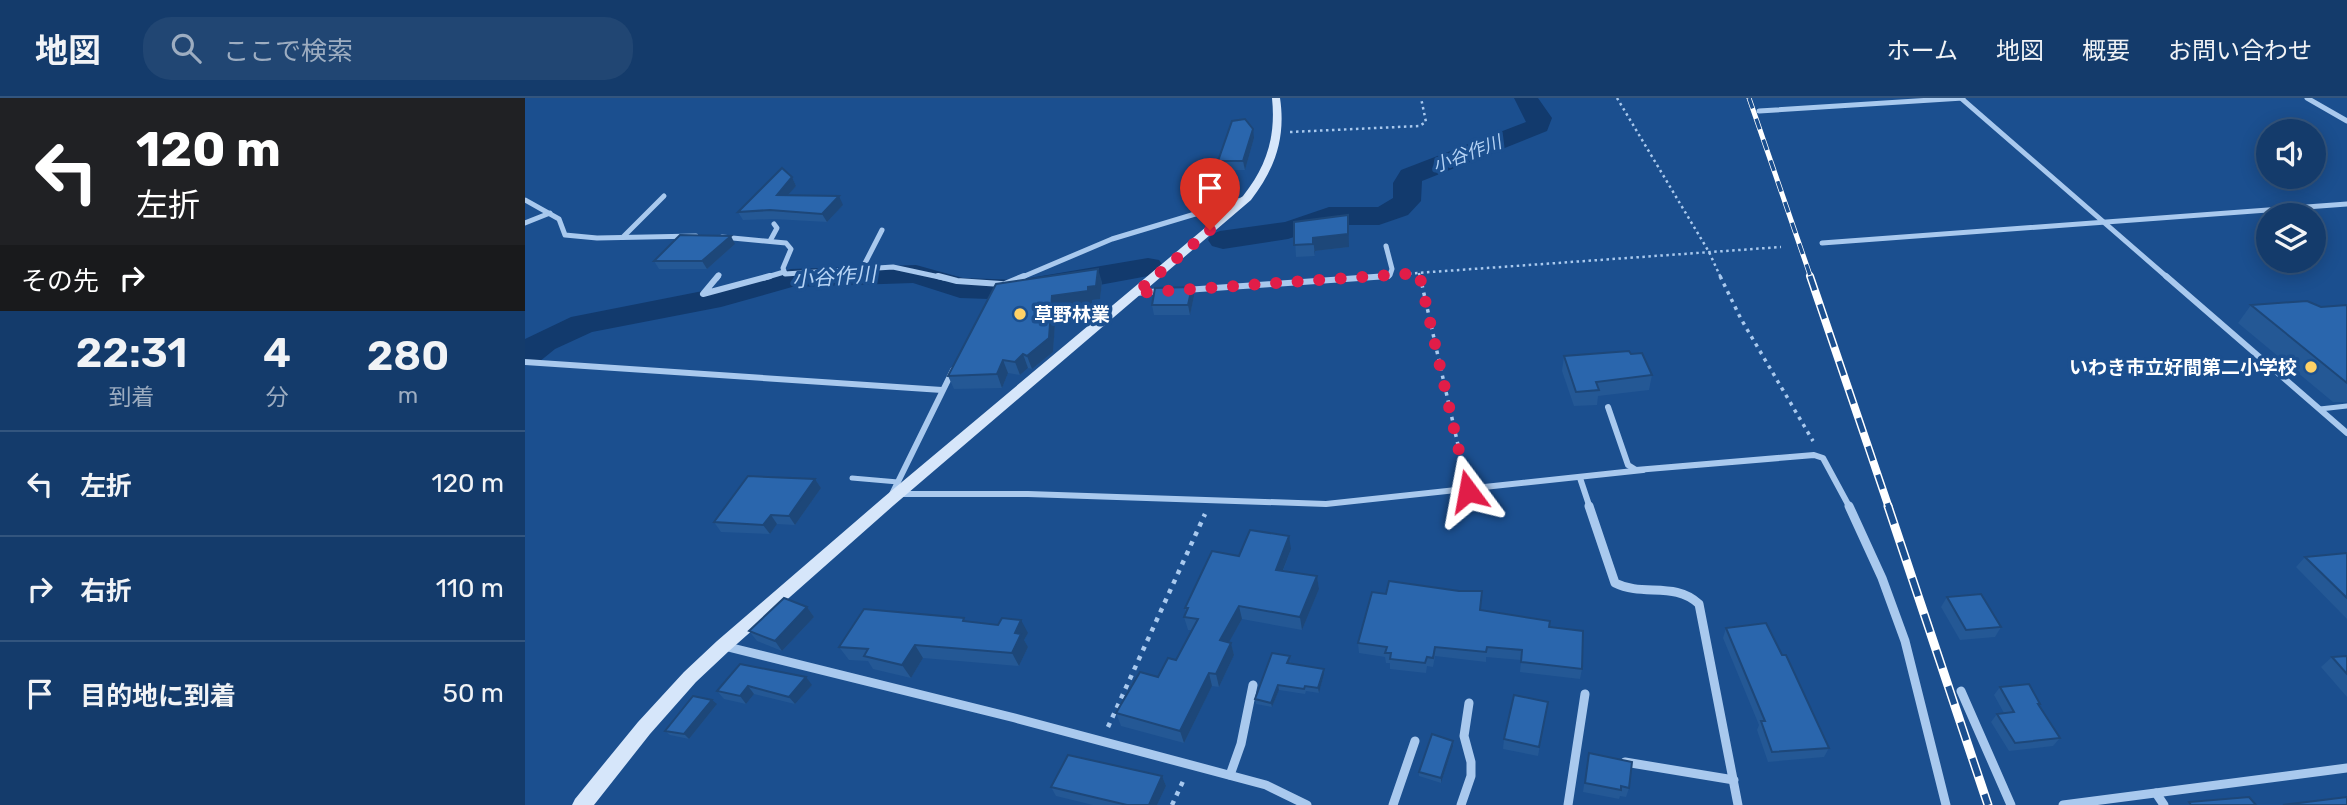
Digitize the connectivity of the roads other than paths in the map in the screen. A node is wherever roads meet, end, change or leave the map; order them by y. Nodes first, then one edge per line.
1 (1276, 98) edge
2 (1962, 98) edge
3 (2307, 98) edge
4 (1759, 111) dead end
5 (2347, 121) edge
6 (664, 196) dead end
7 (1247, 198) junction
8 (525, 200) edge
9 (2347, 204) edge
10 (550, 213) junction
11 (2101, 222) junction
12 (525, 223) edge
13 (774, 224) dead end
14 (882, 230) dead end
15 (704, 236) edge
16 (622, 237) junction
17 (715, 237) edge
18 (770, 241) junction
19 (1822, 243) dead end
20 (1386, 246) dead end
21 (862, 269) junction
22 (784, 272) junction
23 (719, 275) dead end
24 (1136, 293) junction
25 (525, 362) edge
26 (955, 366) edge
27 (942, 390) junction
28 (2347, 406) edge
29 (1608, 407) dead end
30 (2320, 409) junction
31 (2347, 433) edge
32 (1643, 470) junction
33 (852, 478) dead end
34 (1580, 478) junction
35 (895, 492) junction
36 (723, 646) junction
37 (1253, 685) dead end
38 (1961, 691) dead end
39 (1585, 694) dead end
40 (1469, 703) dead end
41 (1415, 741) dead end
42 (1621, 761) edge
43 (2347, 768) edge
44 (1230, 775) junction
45 (1734, 780) junction
46 (2156, 793) junction
47 (582, 805) edge
48 (1307, 805) edge
49 (1393, 805) edge
50 (1461, 805) edge
51 (1568, 805) edge
52 (1738, 805) edge
53 (1946, 805) edge
54 (2011, 805) edge
55 (2063, 805) edge
56 (2164, 805) edge

1 - 7 street
2 - 4 street
2 - 11 street
3 - 5 street
6 - 16 street
7 - 21 street
7 - 24 street
8 - 10 street
9 - 11 street
10 - 12 street
10 - 16 street
11 - 19 street
11 - 30 street
13 - 18 street
14 - 21 street
15 - 16 street
17 - 18 street
18 - 22 street
20 - 24 street
21 - 22 street
22 - 23 street
24 - 35 street
25 - 27 street
26 - 27 street
27 - 35 street
28 - 30 lane
29 - 32 street
30 - 31 street
32 - 34 street
32 - 53 street
33 - 35 lane
34 - 35 street
34 - 45 street
35 - 36 street
36 - 44 street
36 - 47 street
37 - 44 street
38 - 54 street
39 - 51 street
40 - 50 street
41 - 49 street
42 - 45 street
43 - 46 street
44 - 48 street
45 - 52 street
46 - 55 street
46 - 56 street

